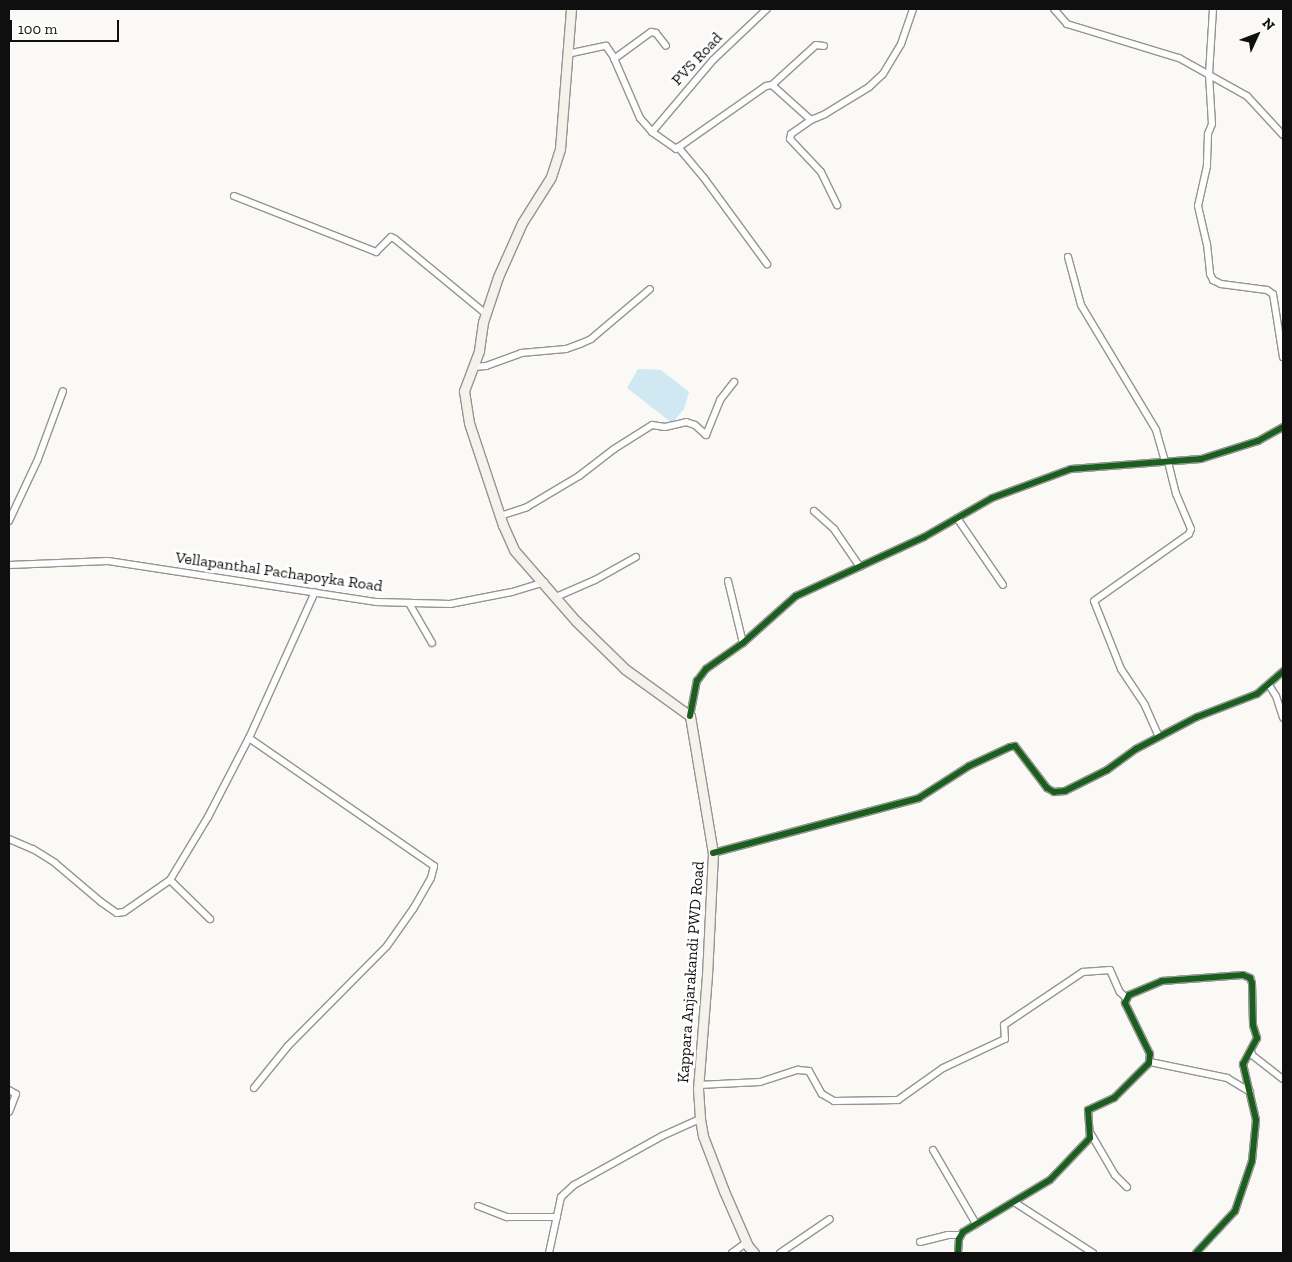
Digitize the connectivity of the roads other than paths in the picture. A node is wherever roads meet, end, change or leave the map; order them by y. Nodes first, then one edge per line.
1 (571, 9) edge
2 (767, 9) edge
3 (913, 9) edge
4 (1054, 9) edge
5 (1213, 9) edge
6 (666, 46) dead end
7 (824, 46) dead end
8 (567, 54) junction
9 (614, 59) junction
10 (1209, 75) junction
11 (772, 85) junction
12 (811, 120) junction
13 (652, 132) junction
14 (1283, 135) edge
15 (678, 147) junction
16 (234, 196) dead end
17 (837, 205) dead end
18 (1068, 257) dead end
19 (767, 264) dead end
20 (650, 289) dead end
21 (486, 314) junction
22 (1283, 357) edge
23 (473, 367) junction
24 (734, 382) dead end
25 (63, 391) dead end
26 (1283, 427) edge
27 (1166, 462) junction
28 (814, 511) dead end
29 (500, 516) junction
30 (957, 518) junction
31 (9, 521) edge
32 (636, 557) dead end
33 (9, 565) edge
34 (860, 567) junction
35 (728, 580) dead end
36 (544, 582) junction
37 (1004, 585) dead end
38 (315, 592) junction
39 (556, 597) junction
40 (409, 603) junction
41 (432, 643) dead end
42 (743, 644) junction
43 (1283, 671) edge
44 (1269, 685) junction
45 (690, 716) junction
46 (1283, 718) edge
47 (1159, 737) junction
48 (249, 738) junction
49 (9, 839) edge
50 (713, 853) junction
51 (170, 880) junction
52 (210, 919) dead end
53 (1126, 998) junction
54 (1251, 1050) junction
55 (1150, 1062) junction
56 (1283, 1079) edge
57 (698, 1085) junction
58 (254, 1088) dead end
59 (9, 1090) edge
60 (1250, 1092) junction
61 (9, 1112) edge
62 (700, 1119) junction
63 (1091, 1134) junction
64 (933, 1150) dead end
65 (1128, 1187) dead end
66 (1014, 1202) junction
67 (478, 1206) dead end
68 (557, 1217) junction
69 (830, 1219) dead end
70 (976, 1224) junction
71 (960, 1235) junction
72 (920, 1242) dead end
73 (746, 1243) junction
74 (548, 1253) edge
75 (732, 1253) edge
76 (754, 1253) edge
77 (780, 1253) edge
78 (958, 1253) edge
79 (1092, 1253) edge
80 (1196, 1253) edge

1 - 8 main road
2 - 13 street, PVS Road
3 - 12 street
4 - 10 street
5 - 10 street
6 - 9 street, PVS Road
7 - 11 street
8 - 9 street
8 - 21 main road
9 - 13 street
10 - 14 street
10 - 22 street
11 - 12 street
11 - 15 street
12 - 17 street
13 - 15 street
15 - 19 street
16 - 21 street
18 - 27 street
20 - 23 street
21 - 23 main road
23 - 29 main road
24 - 29 street
25 - 31 street
26 - 27 street
27 - 30 street
27 - 47 street
28 - 34 street
29 - 36 main road
30 - 34 street
30 - 37 street
32 - 39 street
33 - 38 street, Vellapanthal Pachapoyka Road
34 - 42 street
35 - 42 street
36 - 39 main road
36 - 40 street, Vellapanthal Pachapoyka Road
38 - 40 street, Vellapanthal Pachapoyka Road
38 - 48 street
39 - 45 main road
40 - 41 street
42 - 45 street
43 - 44 street
44 - 46 street
44 - 47 street
45 - 50 main road, Kappara Anjarakandi PWD Road
47 - 50 street
48 - 51 street
48 - 58 street
49 - 51 street
50 - 57 main road, Kappara Anjarakandi PWD Road
51 - 52 street
53 - 54 street
53 - 55 street
53 - 57 street
54 - 56 street
54 - 60 street
55 - 60 street
55 - 63 street
57 - 62 main road, Kappara Anjarakandi PWD Road
59 - 61 street
60 - 80 street
62 - 68 street
62 - 73 main road, Kappara Anjarakandi PWD Road
63 - 65 street
63 - 66 street
64 - 70 street
66 - 70 street
66 - 79 street
67 - 68 street
68 - 74 street
69 - 77 street
70 - 71 street
71 - 72 street
71 - 78 street
73 - 75 street
73 - 76 main road, Kappara Anjarakandi PWD Road

